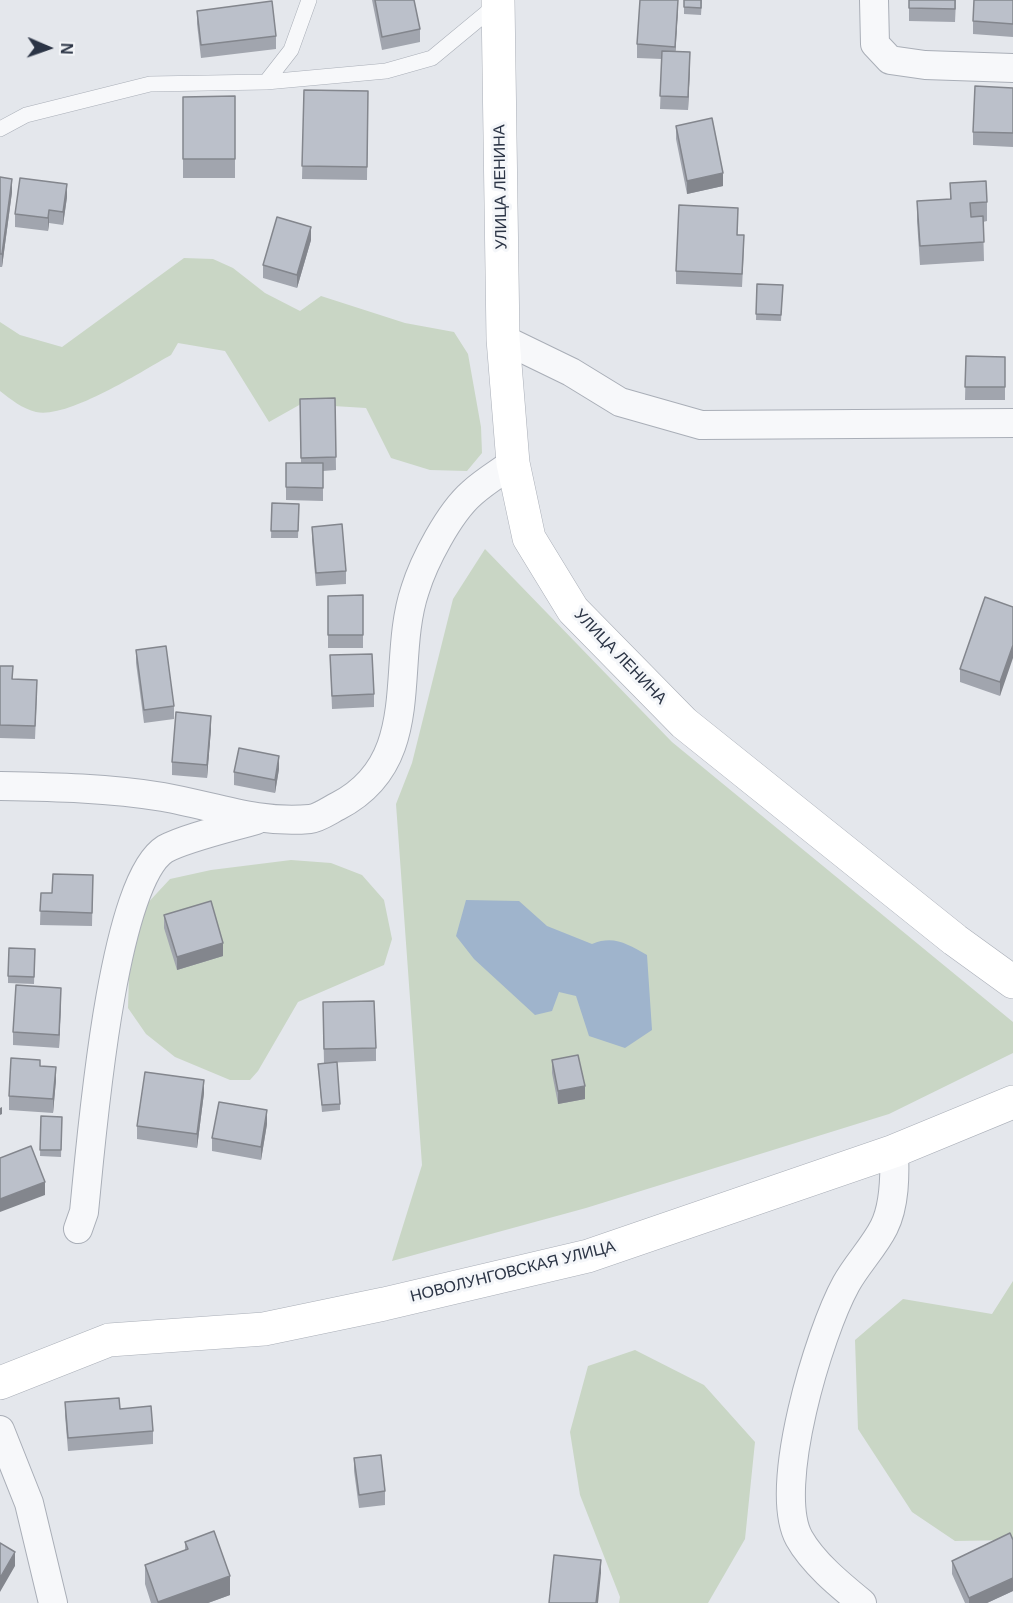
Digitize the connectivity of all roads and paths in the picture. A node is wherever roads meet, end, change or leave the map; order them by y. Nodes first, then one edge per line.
1 (309, 0) edge
2 (874, 0) edge
3 (498, 2) edge
4 (1013, 68) edge
5 (266, 82) junction
6 (0, 129) edge
7 (503, 339) junction
8 (1013, 423) edge
9 (513, 464) junction
10 (0, 786) edge
11 (180, 801) junction
12 (258, 820) junction
13 (164, 850) junction
14 (1013, 982) edge
15 (1013, 1102) edge
16 (894, 1151) junction
17 (78, 1228) dead end
18 (0, 1383) edge
19 (0, 1430) edge
20 (53, 1603) edge
21 (862, 1603) edge

1 - 5 lane
2 - 4 street
3 - 5 lane
3 - 7 street, УЛИЦА ЛЕНИНА
5 - 6 lane
7 - 8 street
7 - 9 street, УЛИЦА ЛЕНИНА
9 - 12 street
9 - 14 street, УЛИЦА ЛЕНИНА
10 - 11 street
11 - 12 street
11 - 13 street
12 - 13 street
13 - 17 street
15 - 16 street, НОВОЛУНГОВСКАЯ УЛИЦА
16 - 18 street, НОВОЛУНГОВСКАЯ УЛИЦА
16 - 21 street
19 - 20 street

